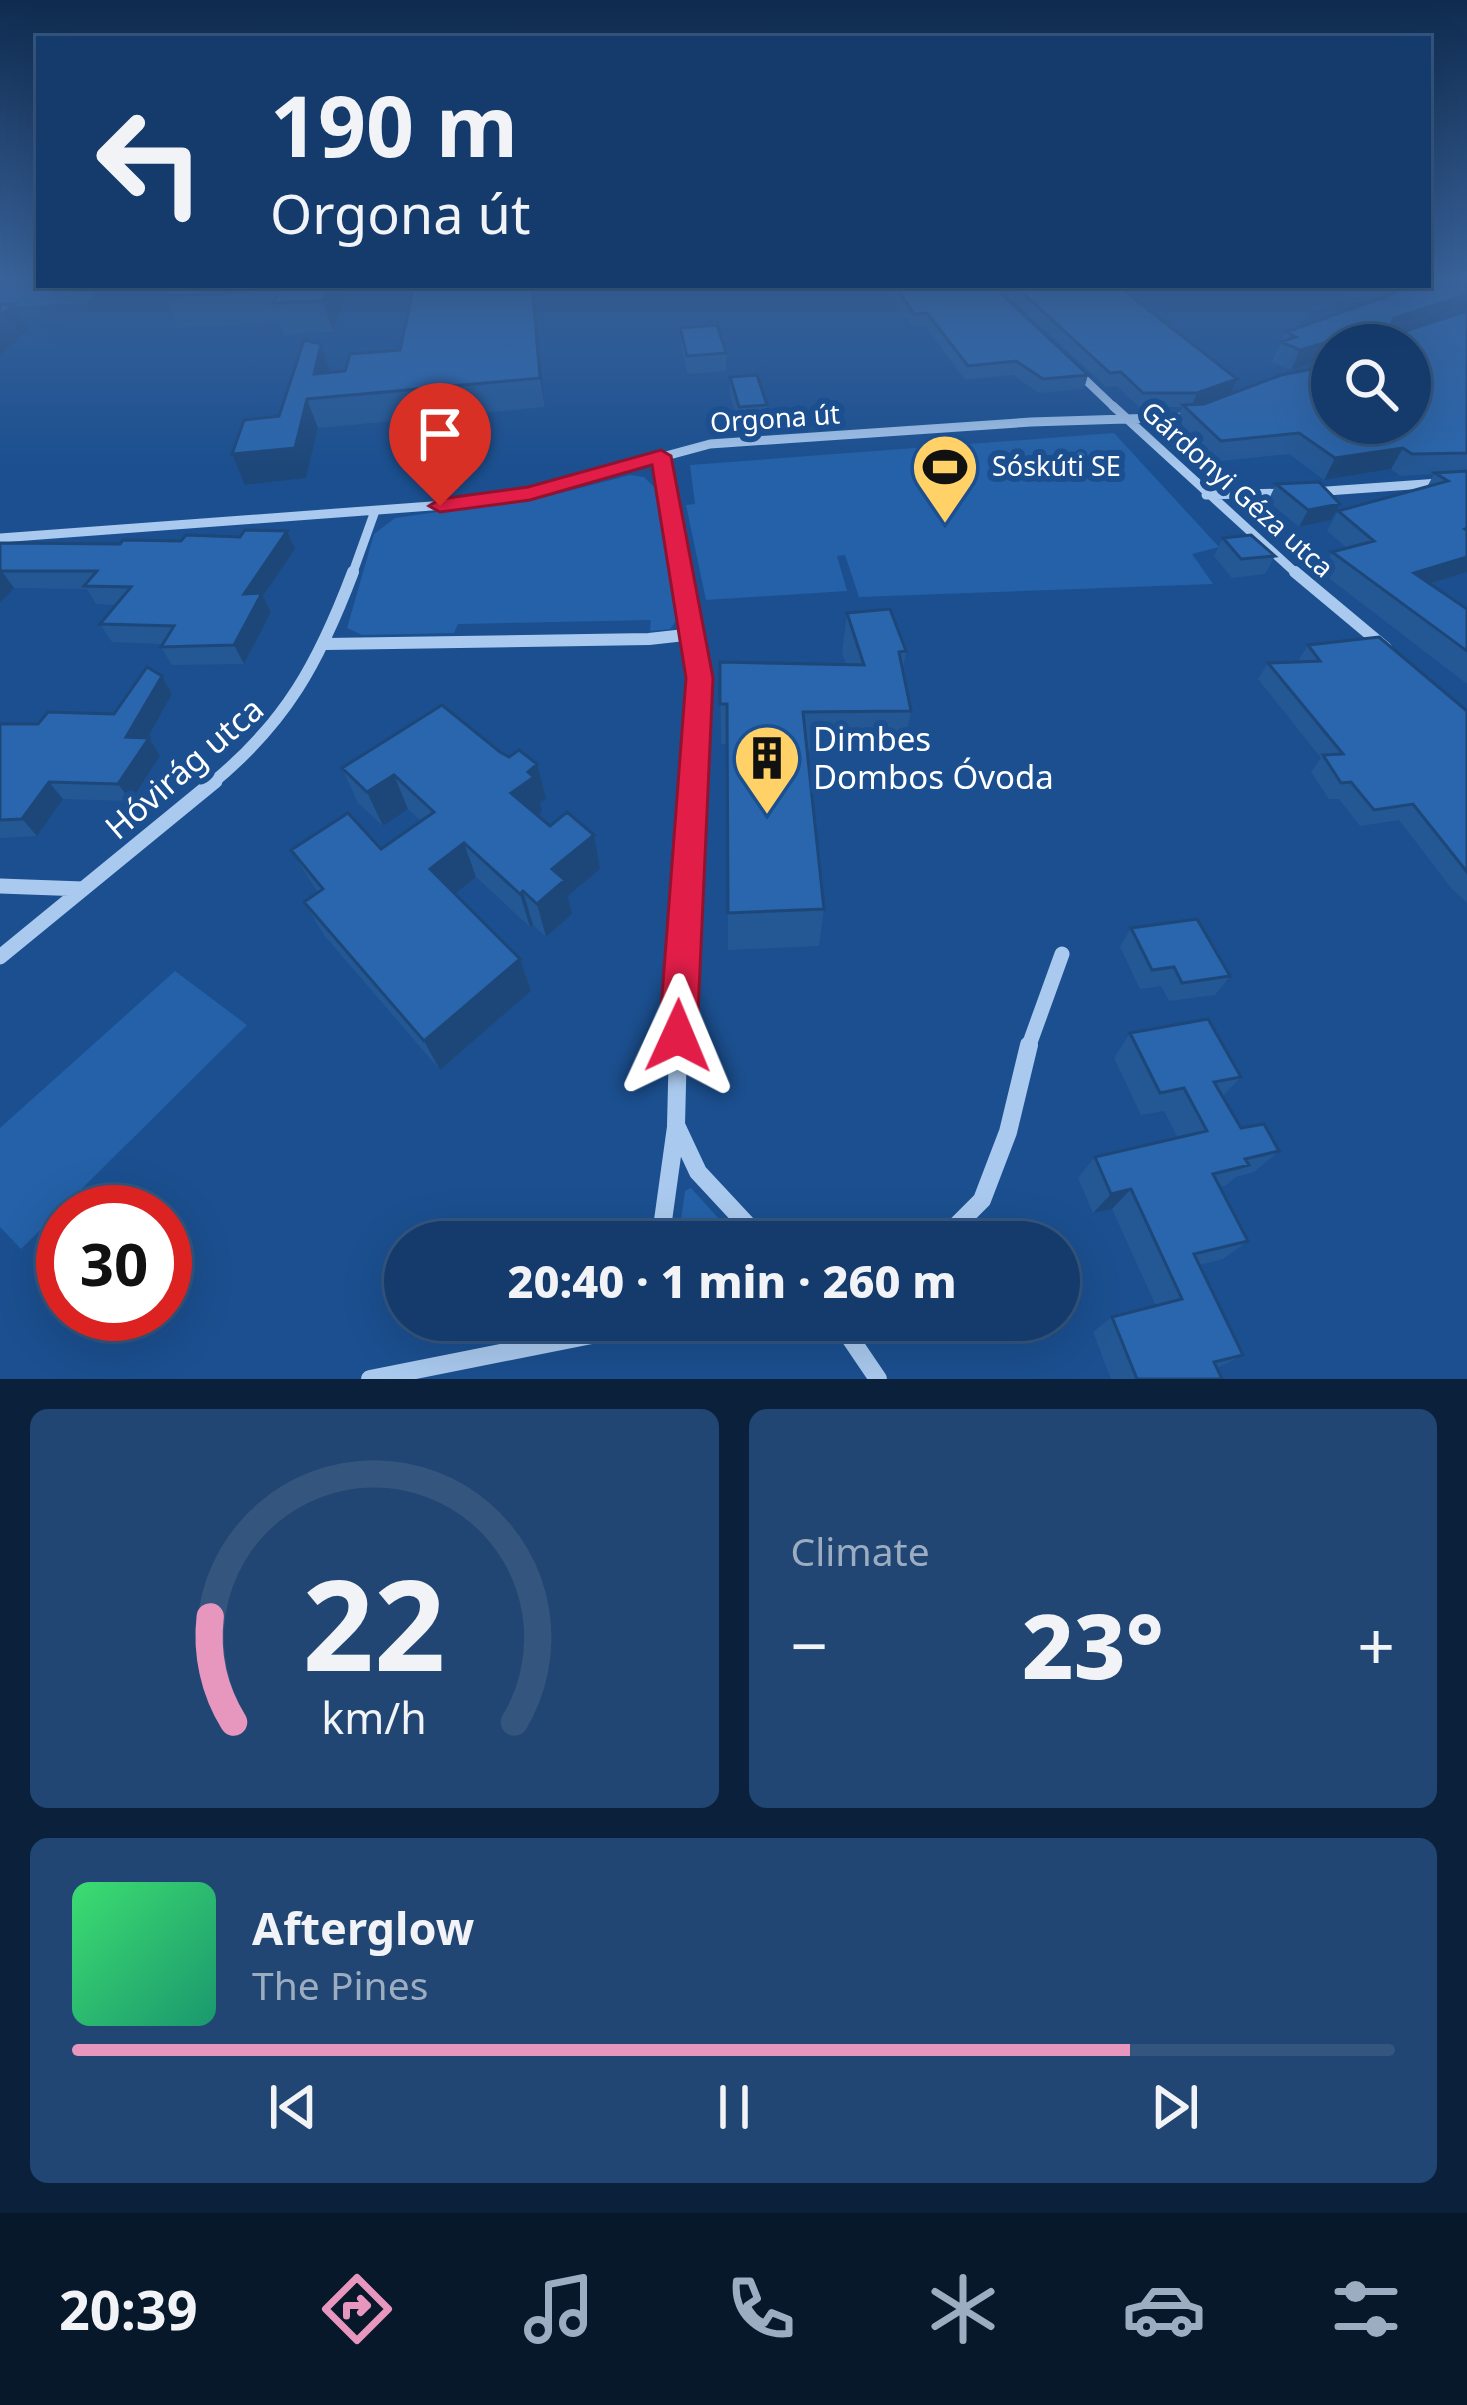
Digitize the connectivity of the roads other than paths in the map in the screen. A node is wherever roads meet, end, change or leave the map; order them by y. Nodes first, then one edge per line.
1 (1070, 364) edge
2 (1193, 416) edge
3 (1130, 421) junction
4 (661, 456) junction
5 (1467, 482) edge
6 (1205, 495) junction
7 (375, 511) junction
8 (0, 538) edge
9 (694, 634) junction
10 (326, 644) junction
11 (1393, 653) edge
12 (0, 886) edge
13 (84, 890) junction
14 (1062, 954) dead end
15 (0, 957) edge
16 (676, 1125) junction
17 (662, 1221) edge
18 (744, 1221) edge
19 (961, 1221) edge
20 (556, 1341) edge
21 (852, 1341) edge
22 (370, 1379) edge
23 (878, 1379) edge

1 - 3 street, Gárdonyi Géza utca
2 - 3 street, Orgona út
3 - 4 street, Orgona út
3 - 6 street, Gárdonyi Géza utca
4 - 7 street, Orgona út
4 - 9 street
5 - 6 street
6 - 11 street, Gárdonyi Géza utca
7 - 8 street, Orgona út
7 - 10 street, Hóvirág utca
9 - 10 street
9 - 16 street
10 - 13 street, Hóvirág utca
12 - 13 street
13 - 15 street, Hóvirág utca
14 - 19 street
16 - 17 street
16 - 18 street
20 - 22 street
21 - 23 street

